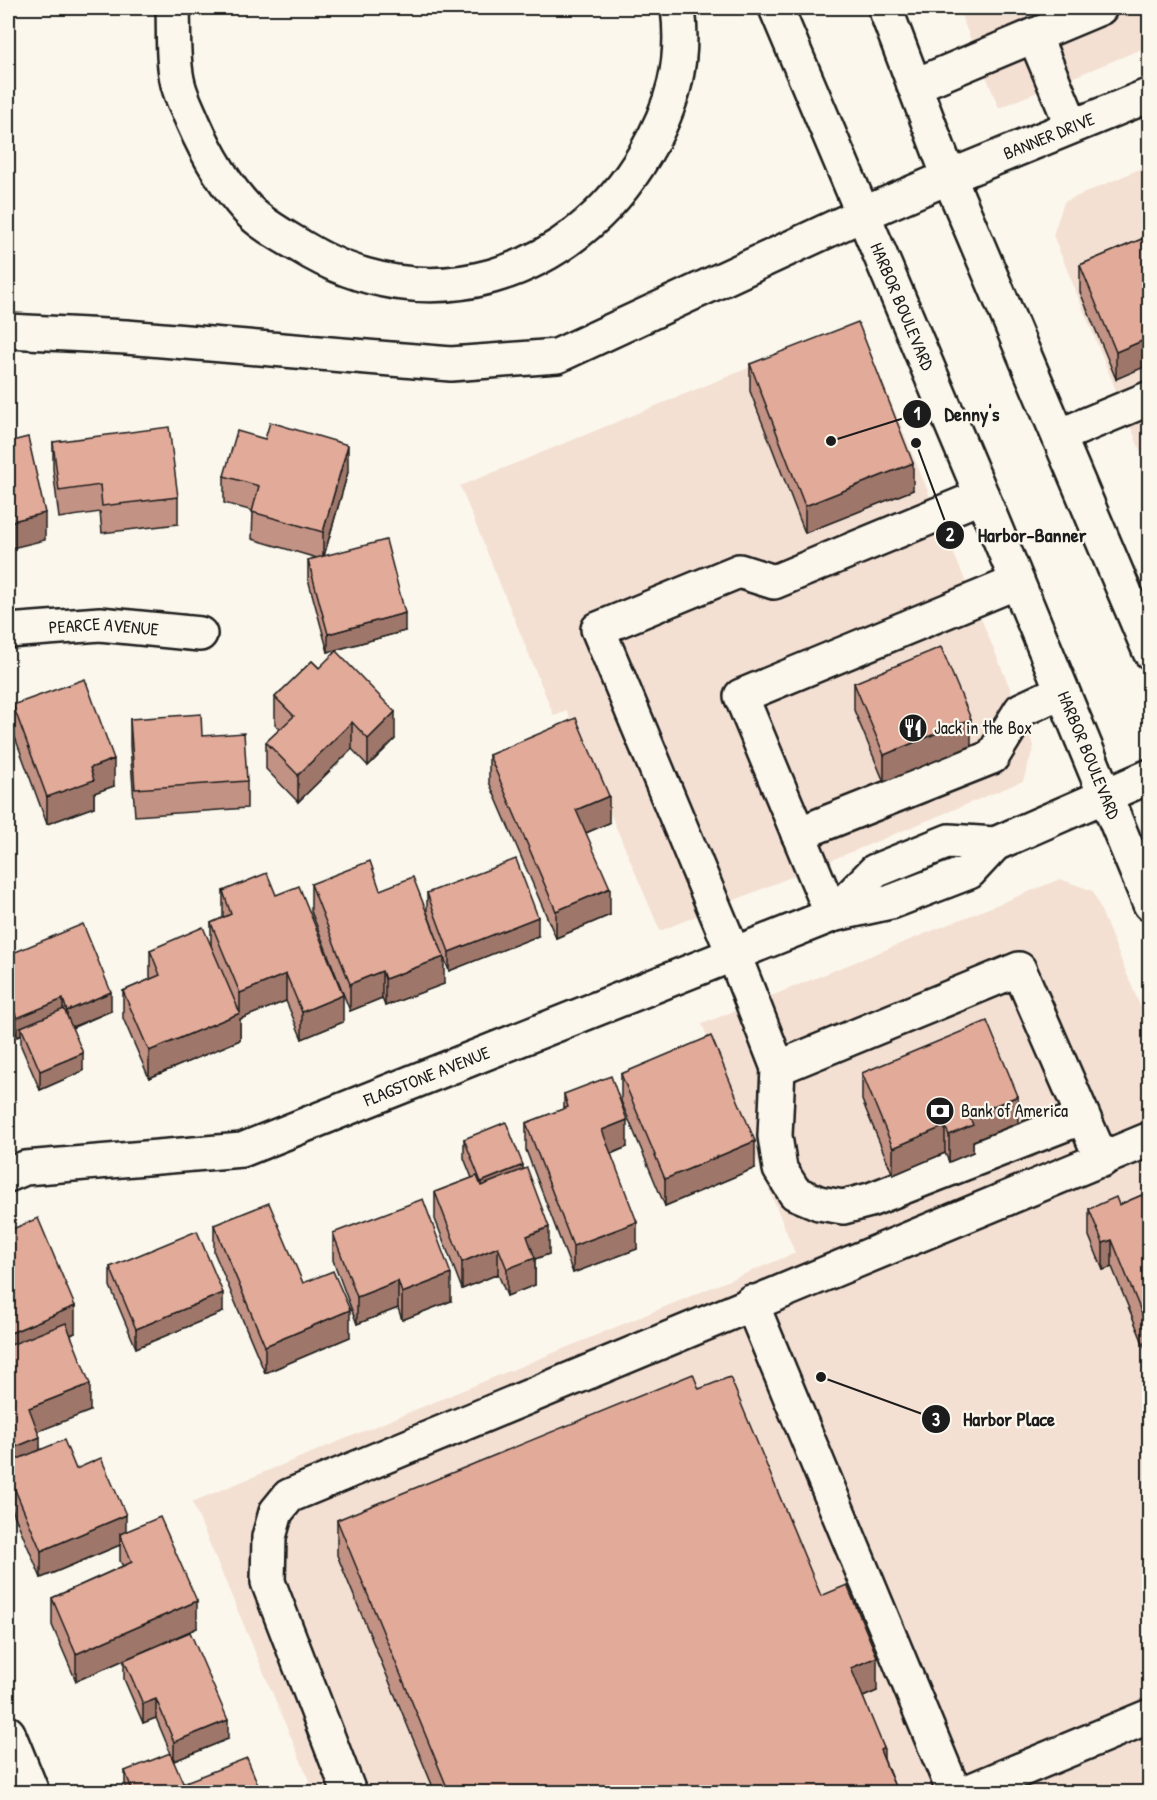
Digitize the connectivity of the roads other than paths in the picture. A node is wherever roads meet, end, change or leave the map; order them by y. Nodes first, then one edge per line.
1 (173, 8) edge
2 (678, 8) edge
3 (776, 8) edge
4 (885, 8) edge
5 (1100, 8) edge
6 (1034, 35) junction
7 (914, 86) junction
8 (1149, 95) edge
9 (1072, 126) junction
10 (949, 177) junction
11 (863, 214) junction
12 (8, 331) edge
13 (1149, 398) edge
14 (1059, 436) junction
15 (982, 496) junction
16 (1017, 582) junction
17 (1140, 605) edge
18 (8, 632) edge
19 (200, 634) dead end
20 (1149, 652) edge
21 (1062, 691) junction
22 (1149, 776) edge
23 (1104, 796) junction
24 (798, 834) junction
25 (1149, 904) edge
26 (832, 915) junction
27 (734, 955) junction
28 (778, 1068) junction
29 (1083, 1117) junction
30 (1149, 1139) edge
31 (1102, 1160) junction
32 (8, 1175) edge
33 (752, 1302) junction
34 (1149, 1716) edge
35 (8, 1733) edge
36 (32, 1792) edge
37 (348, 1792) edge
38 (954, 1792) edge
39 (967, 1792) edge

1 - 2 main road
3 - 11 main road, HARBOR BOULEVARD
4 - 7 main road
5 - 6 main road
6 - 7 main road
6 - 9 main road
7 - 10 main road
8 - 9 main road, BANNER DRIVE
9 - 10 main road, BANNER DRIVE
10 - 11 main road, BANNER DRIVE
10 - 14 main road
11 - 12 main road, BANNER DRIVE
11 - 15 main road, HARBOR BOULEVARD
13 - 14 main road
14 - 17 main road
15 - 16 main road, HARBOR BOULEVARD
15 - 27 main road
16 - 21 main road, HARBOR BOULEVARD
16 - 24 main road
17 - 20 main road
18 - 19 main road, PEARCE AVENUE
21 - 23 main road, HARBOR BOULEVARD
21 - 24 main road
22 - 23 main road, FLAGSTONE AVENUE
23 - 25 main road, HARBOR BOULEVARD
23 - 26 main road, FLAGSTONE AVENUE
24 - 26 main road
26 - 27 main road, FLAGSTONE AVENUE
27 - 28 main road
27 - 32 main road, FLAGSTONE AVENUE
28 - 29 main road
28 - 29 main road
29 - 31 main road
30 - 31 main road
31 - 33 main road
33 - 37 main road
33 - 38 main road
34 - 39 main road
35 - 36 main road

